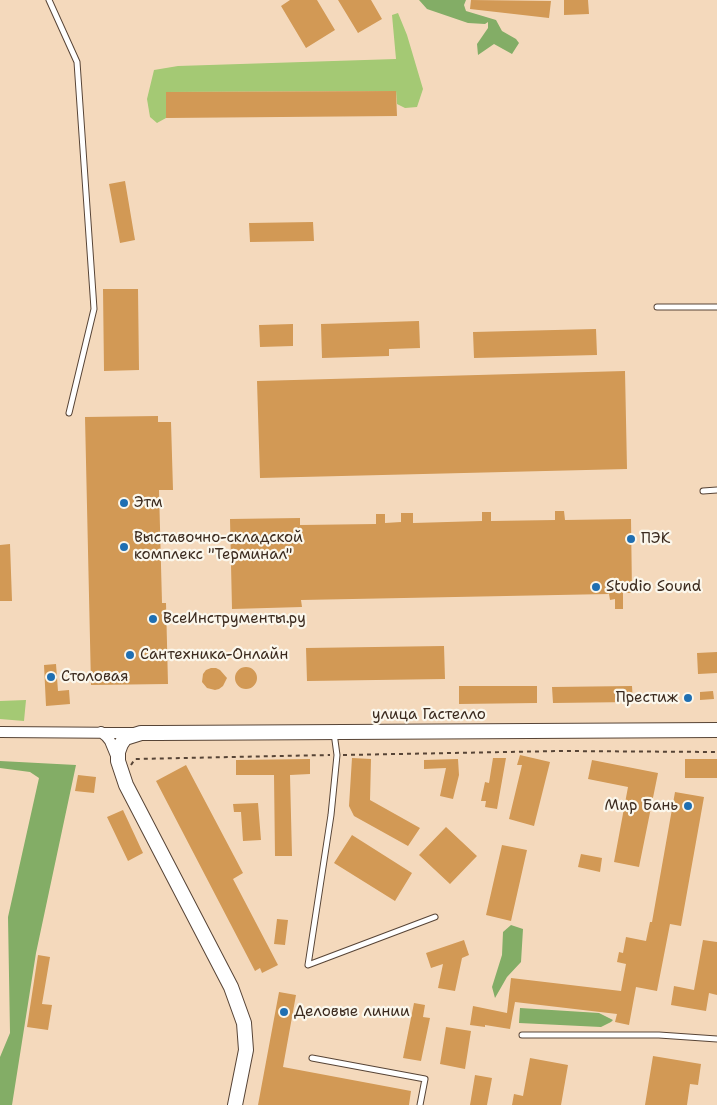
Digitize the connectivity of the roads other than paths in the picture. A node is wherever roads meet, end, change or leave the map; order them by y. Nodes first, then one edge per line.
1 (49, 0) edge
2 (656, 307) dead end
3 (717, 307) edge
4 (69, 413) dead end
5 (703, 490) dead end
6 (717, 490) edge
7 (717, 730) edge
8 (0, 732) edge
9 (101, 732) junction
10 (334, 732) junction
11 (142, 733) junction
12 (118, 762) junction
13 (435, 917) dead end
14 (522, 1034) dead end
15 (717, 1039) edge
16 (312, 1058) dead end
17 (234, 1105) edge
18 (420, 1105) edge

1 - 4 lane
2 - 3 lane
5 - 6 lane
7 - 10 main road, улица Гастелло
8 - 9 street, улица Гастелло
9 - 11 street, улица Гастелло
9 - 12 street
10 - 11 main road, улица Гастелло
10 - 13 lane
11 - 12 main road, улица Гастелло
12 - 17 main road
14 - 15 lane
16 - 18 lane

